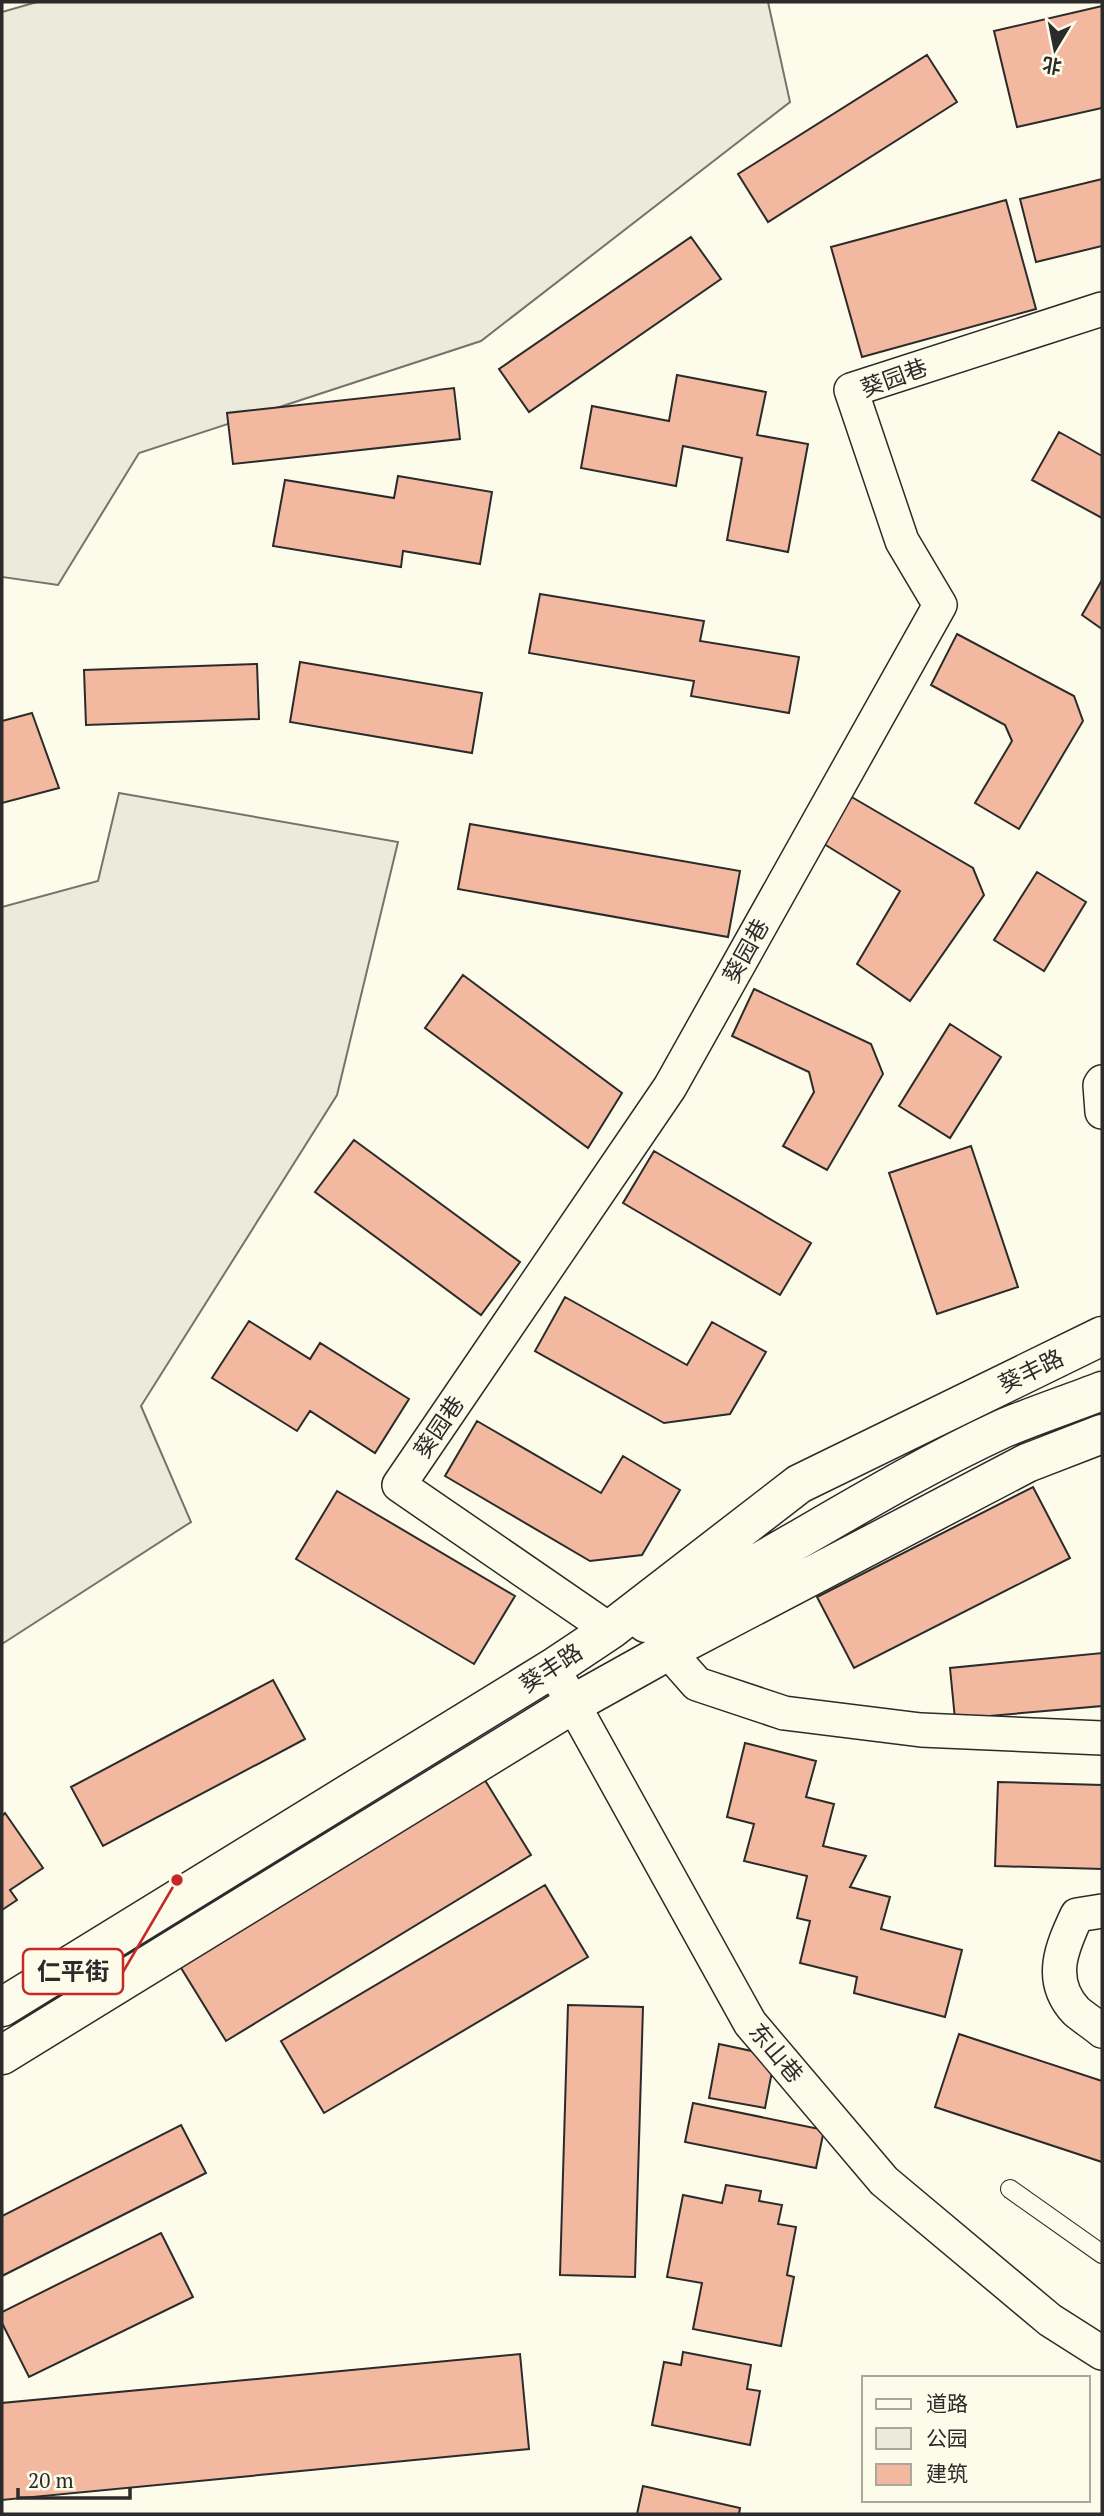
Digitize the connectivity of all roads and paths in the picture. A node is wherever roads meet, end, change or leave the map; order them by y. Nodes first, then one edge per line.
1 (1102, 309) edge
2 (1102, 1082) edge
3 (1102, 1112) edge
4 (1102, 1336) edge
5 (1102, 1391) edge
6 (1102, 1434) edge
7 (705, 1594) junction
8 (610, 1630) junction
9 (668, 1651) junction
10 (553, 1668) junction
11 (573, 1704) junction
12 (1102, 1738) edge
13 (1102, 1911) edge
14 (2, 2007) edge
15 (1102, 2031) edge
16 (2, 2055) edge
17 (1010, 2189) dead end
18 (1102, 2254) edge
19 (1102, 2353) edge

1 - 8 street, 葵园巷
2 - 3 street
4 - 8 main road, 葵丰路
5 - 7 main road
6 - 9 main road, 葵丰路
7 - 10 main road
7 - 11 main road
8 - 10 main road, 葵丰路
9 - 11 main road, 葵丰路
9 - 12 street
10 - 11 street, 东山巷
10 - 14 main road, 葵丰路
11 - 16 main road, 葵丰路
11 - 19 street, 东山巷
13 - 15 street
17 - 18 lane

